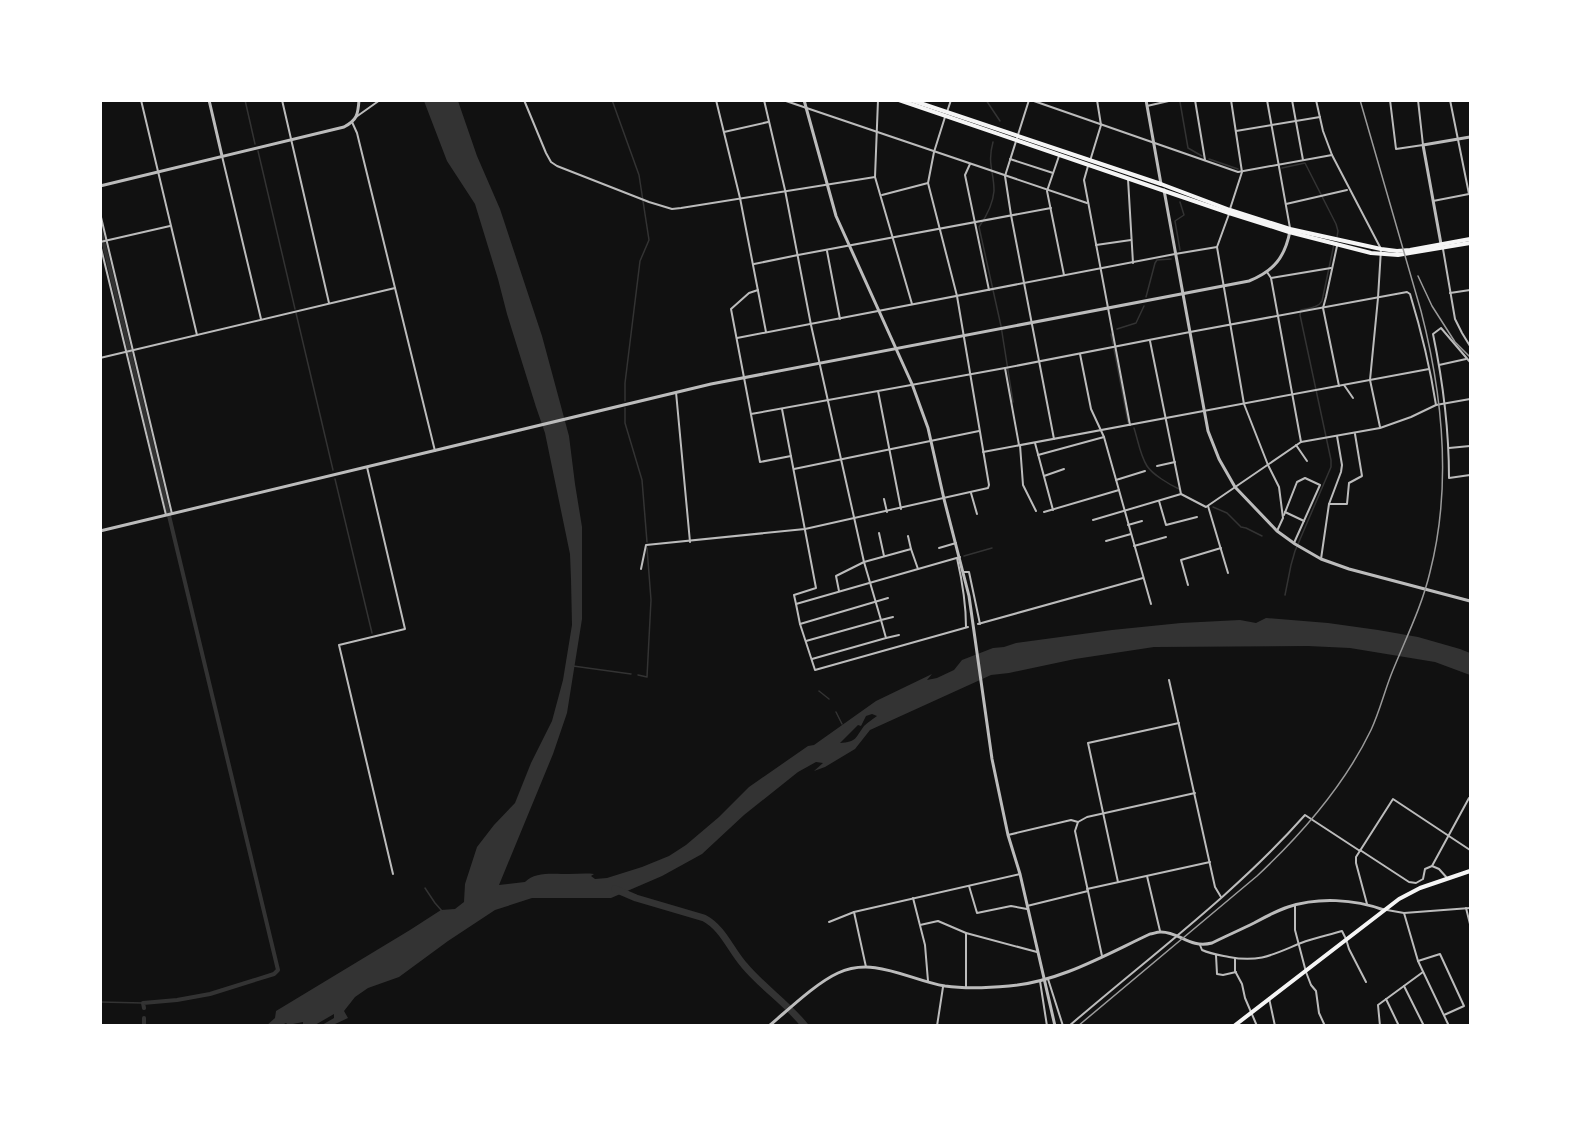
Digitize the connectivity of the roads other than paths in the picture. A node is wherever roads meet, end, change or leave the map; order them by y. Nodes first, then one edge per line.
1 (141, 100) edge
2 (209, 100) edge
3 (282, 100) edge
4 (359, 100) edge
5 (380, 100) edge
6 (524, 100) edge
7 (716, 100) edge
8 (764, 100) edge
9 (783, 100) edge
10 (804, 100) edge
11 (878, 100) edge
12 (899, 100) edge
13 (911, 100) edge
14 (951, 100) edge
15 (1030, 100) edge
16 (1097, 100) edge
17 (1146, 100) edge
18 (1173, 100) edge
19 (1194, 100) edge
20 (1231, 100) edge
21 (1267, 100) edge
22 (1292, 100) edge
23 (1316, 100) edge
24 (1390, 100) edge
25 (1418, 100) edge
26 (1450, 100) edge
27 (1147, 106) junction
28 (806, 108) junction
29 (946, 114) junction
30 (356, 117) junction
31 (1320, 117) junction
32 (1296, 121) junction
33 (768, 122) junction
34 (352, 123) junction
35 (1272, 124) junction
36 (1101, 125) junction
37 (1236, 131) junction
38 (724, 132) junction
39 (877, 132) junction
40 (1470, 137) edge
41 (1017, 138) junction
42 (1458, 139) junction
43 (291, 140) junction
44 (1153, 142) junction
45 (1423, 145) junction
46 (934, 152) junction
47 (1060, 153) junction
48 (1332, 155) junction
49 (222, 156) junction
50 (1010, 159) junction
51 (1205, 160) junction
52 (1303, 160) junction
53 (1089, 163) junction
54 (970, 164) junction
55 (1279, 165) junction
56 (158, 171) junction
57 (1053, 172) junction
58 (1242, 172) junction
59 (1005, 176) junction
60 (875, 177) junction
61 (1128, 178) junction
62 (928, 183) junction
63 (827, 184) junction
64 (1161, 184) junction
65 (100, 186) edge
66 (785, 190) junction
67 (1164, 190) junction
68 (1349, 190) junction
69 (1047, 191) junction
70 (1470, 194) edge
71 (881, 196) junction
72 (740, 198) junction
73 (1433, 201) junction
74 (1088, 204) junction
75 (1286, 204) junction
76 (1051, 208) junction
77 (1229, 212) junction
78 (100, 213) edge
79 (1011, 215) junction
80 (976, 222) junction
81 (170, 226) junction
82 (940, 229) junction
83 (1290, 230) junction
84 (894, 237) junction
85 (1470, 239) edge
86 (107, 240) junction
87 (1131, 240) junction
88 (1338, 242) junction
89 (100, 243) edge
90 (1470, 243) edge
91 (1096, 245) junction
92 (848, 246) junction
93 (1442, 246) junction
94 (1216, 248) junction
95 (827, 250) junction
96 (1381, 252) junction
97 (1174, 254) junction
98 (798, 255) junction
99 (1133, 263) junction
100 (754, 264) junction
101 (1332, 268) junction
102 (1100, 269) junction
103 (1267, 272) junction
104 (1064, 275) junction
105 (1271, 278) junction
106 (1024, 284) junction
107 (1224, 287) junction
108 (396, 288) junction
109 (758, 290) junction
110 (989, 290) junction
111 (1470, 290) edge
112 (1450, 293) junction
113 (1182, 294) junction
114 (957, 296) junction
115 (1378, 298) junction
116 (329, 303) junction
117 (912, 304) junction
118 (1323, 308) junction
119 (1108, 309) junction
120 (878, 311) junction
121 (1278, 316) junction
122 (840, 319) junction
123 (261, 320) junction
124 (1032, 323) junction
125 (812, 325) junction
126 (1231, 325) junction
127 (1190, 332) junction
128 (766, 333) junction
129 (196, 335) junction
130 (964, 335) junction
131 (737, 338) junction
132 (1470, 339) edge
133 (1466, 340) junction
134 (1150, 341) junction
135 (1470, 346) edge
136 (1116, 347) junction
137 (896, 348) junction
138 (133, 350) junction
139 (126, 352) junction
140 (1080, 354) junction
141 (100, 358) edge
142 (1466, 359) junction
143 (1040, 362) junction
144 (1470, 362) edge
145 (820, 363) junction
146 (1439, 365) junction
147 (1005, 368) junction
148 (1430, 369) junction
149 (970, 374) junction
150 (744, 377) junction
151 (1370, 380) junction
152 (912, 384) junction
153 (1344, 385) junction
154 (1339, 386) junction
155 (878, 391) junction
156 (676, 392) junction
157 (1292, 395) junction
158 (1353, 398) dead end
159 (1470, 399) edge
160 (829, 400) junction
161 (1445, 402) junction
162 (1244, 404) junction
163 (1436, 405) junction
164 (782, 409) junction
165 (1204, 412) junction
166 (751, 414) junction
167 (1166, 419) junction
168 (1130, 425) junction
169 (1380, 428) junction
170 (1101, 430) junction
171 (979, 431) junction
172 (1355, 433) junction
173 (1337, 436) junction
174 (1104, 437) junction
175 (1054, 439) junction
176 (932, 441) junction
177 (1301, 442) junction
178 (1035, 443) junction
179 (1020, 445) junction
180 (1296, 445) junction
181 (1470, 446) edge
182 (1449, 448) junction
183 (889, 449) junction
184 (435, 451) junction
185 (983, 452) junction
186 (1038, 455) junction
187 (791, 456) junction
188 (842, 459) junction
189 (1307, 461) dead end
190 (1175, 462) junction
191 (1268, 465) junction
192 (1157, 466) dead end
193 (367, 467) junction
194 (794, 469) junction
195 (1064, 469) dead end
196 (1145, 471) dead end
197 (1470, 475) edge
198 (1044, 476) junction
199 (1116, 480) junction
200 (1235, 488) junction
201 (1119, 490) junction
202 (971, 493) junction
203 (1181, 494) junction
204 (884, 499) dead end
205 (944, 499) junction
206 (1159, 501) junction
207 (1329, 504) junction
208 (1208, 506) junction
209 (902, 509) junction
210 (1053, 510) junction
211 (1036, 511) dead end
212 (1124, 511) junction
213 (887, 512) junction
214 (1044, 512) dead end
215 (1285, 512) junction
216 (172, 514) junction
217 (977, 514) dead end
218 (166, 515) junction
219 (1197, 517) dead end
220 (855, 518) junction
221 (1283, 518) junction
222 (1093, 520) dead end
223 (1142, 521) dead end
224 (1304, 521) junction
225 (1128, 525) junction
226 (806, 529) junction
227 (100, 531) edge
228 (1277, 531) junction
229 (879, 533) dead end
230 (1131, 534) junction
231 (908, 536) dead end
232 (1166, 537) dead end
233 (1106, 541) dead end
234 (690, 542) junction
235 (956, 543) junction
236 (1294, 544) junction
237 (1134, 546) junction
238 (939, 548) dead end
239 (1221, 548) junction
240 (911, 549) junction
241 (884, 556) junction
242 (958, 558) junction
243 (1321, 559) junction
244 (864, 562) junction
245 (641, 569) dead end
246 (918, 569) junction
247 (963, 572) junction
248 (1228, 573) dead end
249 (1143, 578) junction
250 (870, 583) junction
251 (1188, 585) dead end
252 (839, 592) junction
253 (888, 598) dead end
254 (875, 602) junction
255 (1470, 602) edge
256 (796, 604) junction
257 (1151, 604) dead end
258 (893, 617) dead end
259 (881, 620) junction
260 (800, 624) junction
261 (899, 634) dead end
262 (886, 638) junction
263 (806, 641) junction
264 (812, 659) junction
265 (1169, 680) dead end
266 (1179, 723) junction
267 (1195, 793) junction
268 (1469, 798) edge
269 (1103, 814) junction
270 (1078, 822) junction
271 (1008, 835) junction
272 (1448, 835) junction
273 (1360, 850) junction
274 (1470, 850) edge
275 (1210, 862) junction
276 (1432, 866) junction
277 (1470, 872) edge
278 (393, 874) dead end
279 (1020, 874) junction
280 (1147, 876) junction
281 (1448, 879) junction
282 (1118, 882) junction
283 (969, 886) junction
284 (1088, 890) junction
285 (1221, 897) junction
286 (914, 898) junction
287 (1295, 904) junction
288 (1367, 904) junction
289 (1027, 908) junction
290 (1468, 908) edge
291 (1384, 910) junction
292 (854, 912) junction
293 (1404, 913) junction
294 (829, 922) dead end
295 (1470, 924) edge
296 (920, 925) junction
297 (1160, 932) junction
298 (966, 933) junction
299 (1176, 936) junction
300 (1346, 939) junction
301 (1299, 943) junction
302 (1200, 945) junction
303 (1037, 952) junction
304 (1216, 955) junction
305 (1102, 956) junction
306 (1235, 958) junction
307 (1419, 961) junction
308 (866, 967) junction
309 (1306, 969) junction
310 (1236, 972) junction
311 (1423, 972) junction
312 (1044, 980) junction
313 (928, 981) junction
314 (1366, 982) dead end
315 (943, 985) junction
316 (1404, 986) junction
317 (966, 988) junction
318 (1269, 998) junction
319 (1386, 999) junction
320 (1470, 1003) edge
321 (1464, 1006) junction
322 (1252, 1011) junction
323 (1444, 1015) junction
324 (770, 1025) edge
325 (937, 1026) edge
326 (1047, 1026) edge
327 (1054, 1026) edge
328 (1063, 1026) edge
329 (1069, 1026) edge
330 (1234, 1026) edge
331 (1257, 1026) edge
332 (1275, 1026) edge
333 (1324, 1026) edge
334 (1380, 1026) edge
335 (1400, 1026) edge
336 (1424, 1026) edge
337 (1449, 1026) edge

1 - 56 street
2 - 49 street
3 - 43 street
4 - 30 street
5 - 30 street
6 - 72 street
7 - 38 street
8 - 33 street
9 - 28 street
10 - 28 street
11 - 39 street
12 - 29 main road
13 - 29 main road
14 - 29 street
15 - 36 street
15 - 41 street
16 - 36 street
17 - 27 street
18 - 27 street
19 - 51 street
20 - 37 street
21 - 35 street
22 - 32 street
23 - 31 street
24 - 45 street
25 - 45 street
26 - 42 street
27 - 44 street
28 - 39 street
28 - 63 street
29 - 41 main road
29 - 46 street
30 - 34 street
31 - 32 street
31 - 48 street
32 - 35 street
32 - 52 street
33 - 38 street
33 - 66 street
34 - 43 street
34 - 108 street
35 - 37 street
35 - 55 street
36 - 44 street
36 - 53 street
37 - 58 street
38 - 72 street
39 - 46 street
39 - 60 street
40 - 42 street
41 - 47 main road
41 - 50 street
42 - 45 street
42 - 70 street
43 - 49 street
43 - 116 street
44 - 51 street
44 - 64 street
45 - 73 street
46 - 54 street
46 - 62 street
47 - 53 main road
47 - 57 street
48 - 52 street
48 - 68 street
49 - 56 street
49 - 123 street
50 - 57 street
50 - 59 street
51 - 58 street
52 - 55 street
53 - 61 main road
53 - 64 main road
53 - 74 street
54 - 59 street
54 - 80 street
55 - 58 street
55 - 75 street
56 - 65 street
56 - 81 street
57 - 69 street
58 - 77 street
59 - 69 street
59 - 79 street
60 - 63 street
60 - 71 street
61 - 67 main road
61 - 87 street
62 - 71 street
62 - 82 street
63 - 66 street
63 - 92 street
64 - 67 street
64 - 77 main road
66 - 72 street
66 - 98 street
67 - 77 main road
67 - 97 street
68 - 75 street
68 - 96 street
69 - 74 street
69 - 76 street
70 - 73 street
71 - 84 street
72 - 100 street
73 - 93 street
74 - 91 street
75 - 83 street
76 - 79 street
76 - 104 street
77 - 83 main road
77 - 94 street
78 - 86 street
79 - 80 street
79 - 106 street
80 - 82 street
80 - 110 street
81 - 86 street
81 - 129 street
82 - 84 street
82 - 114 street
83 - 88 main road
83 - 103 street
84 - 92 street
84 - 117 street
85 - 93 main road
86 - 89 street
86 - 138 street
87 - 91 street
87 - 99 street
88 - 96 main road
88 - 101 street
89 - 139 street
90 - 93 main road
91 - 102 street
92 - 95 street
92 - 120 street
93 - 96 main road
93 - 112 street
94 - 97 street
94 - 107 street
95 - 98 street
95 - 122 street
96 - 115 street
97 - 99 street
97 - 113 street
98 - 100 street
98 - 125 street
99 - 102 street
100 - 109 street
101 - 105 street
101 - 118 street
102 - 104 street
102 - 119 street
103 - 105 street
103 - 107 street
104 - 106 street
105 - 121 street
106 - 110 street
106 - 124 street
107 - 113 street
107 - 126 street
108 - 116 street
108 - 184 street
109 - 128 street
109 - 131 street
110 - 114 street
111 - 112 street
112 - 133 street
113 - 119 street
113 - 127 street
114 - 117 street
114 - 130 street
115 - 118 street
115 - 148 street
115 - 151 street
116 - 123 street
117 - 120 street
118 - 121 street
118 - 154 street
119 - 124 street
119 - 136 street
120 - 122 street
120 - 137 street
121 - 126 street
121 - 157 street
122 - 125 street
123 - 129 street
124 - 130 street
124 - 143 street
125 - 128 street
125 - 145 street
126 - 127 street
126 - 162 street
127 - 134 street
127 - 165 street
128 - 131 street
129 - 138 street
130 - 137 street
130 - 149 street
131 - 150 street
132 - 133 street
133 - 135 street
134 - 136 street
134 - 167 street
136 - 140 street
136 - 168 street
137 - 145 street
137 - 152 street
138 - 139 street
138 - 216 street
139 - 141 street
139 - 218 street
140 - 143 street
140 - 170 street
142 - 144 street
142 - 146 street
142 - 146 street
143 - 147 street
143 - 175 street
145 - 150 street
145 - 160 street
146 - 161 street
147 - 149 street
147 - 179 street
148 - 151 street
148 - 163 street
149 - 152 street
149 - 171 street
150 - 156 street
150 - 166 street
151 - 153 street
151 - 169 street
152 - 155 street
152 - 176 street
153 - 154 street
153 - 158 street
154 - 157 street
155 - 160 street
155 - 183 street
156 - 184 street
156 - 234 street
157 - 162 street
157 - 177 street
159 - 161 street
160 - 164 street
160 - 188 street
161 - 163 street
161 - 182 street
162 - 165 street
162 - 191 street
163 - 169 street
164 - 166 street
164 - 187 street
165 - 167 street
165 - 200 street
166 - 187 street
167 - 168 street
167 - 190 street
168 - 170 street
169 - 172 street
170 - 174 street
170 - 175 street
171 - 176 street
171 - 185 street
172 - 173 street
172 - 207 street
173 - 177 street
173 - 207 street
174 - 186 street
174 - 199 street
175 - 178 street
176 - 183 street
176 - 205 street
177 - 180 street
178 - 179 street
178 - 186 street
179 - 185 street
179 - 211 street
180 - 189 street
180 - 191 street
181 - 182 street
182 - 197 street
183 - 188 street
183 - 209 street
184 - 193 street
185 - 202 street
186 - 198 street
187 - 194 street
188 - 194 street
188 - 220 street
190 - 192 street
190 - 203 street
191 - 200 street
191 - 221 street
193 - 216 street
193 - 278 street
194 - 226 street
195 - 198 street
196 - 199 street
198 - 210 street
199 - 201 street
200 - 208 street
200 - 228 street
201 - 210 street
201 - 212 street
202 - 205 street
202 - 217 street
203 - 206 street
203 - 208 street
204 - 213 street
205 - 209 street
205 - 235 street
206 - 212 street
206 - 219 street
207 - 243 street
208 - 239 street
209 - 213 street
210 - 214 street
212 - 222 street
212 - 225 street
213 - 220 street
215 - 221 street
215 - 224 street
215 - 224 street
216 - 218 street
218 - 227 street
220 - 226 street
220 - 244 street
221 - 228 street
223 - 225 street
224 - 236 street
225 - 230 street
226 - 234 street
226 - 256 street
228 - 236 street
229 - 241 street
230 - 233 street
230 - 237 street
231 - 240 street
232 - 237 street
234 - 245 street
235 - 238 street
235 - 242 street
236 - 243 street
237 - 249 street
239 - 248 street
239 - 251 street
240 - 241 street
240 - 246 street
241 - 244 street
242 - 246 street
242 - 247 street
242 - 264 street
243 - 255 street
244 - 250 street
244 - 252 street
246 - 250 street
247 - 249 street
247 - 271 street
249 - 257 street
250 - 252 street
250 - 254 street
252 - 256 street
253 - 254 street
254 - 259 street
254 - 260 street
256 - 260 street
258 - 259 street
259 - 262 street
259 - 263 street
260 - 263 street
261 - 262 street
262 - 264 street
263 - 264 street
265 - 266 street
266 - 267 street
266 - 269 street
267 - 269 street
267 - 275 street
268 - 272 street
269 - 270 street
269 - 282 street
270 - 271 street
270 - 284 street
271 - 279 street
272 - 273 street
272 - 274 street
272 - 276 street
273 - 276 street
273 - 285 street
273 - 288 street
275 - 280 street
275 - 285 street
276 - 281 street
277 - 281 main road
279 - 283 street
279 - 289 street
280 - 282 street
280 - 297 street
281 - 291 main road
282 - 284 street
283 - 286 street
283 - 289 street
284 - 289 street
284 - 305 street
285 - 299 street
286 - 292 street
286 - 296 street
287 - 288 street
287 - 301 street
287 - 302 street
288 - 291 street
289 - 303 street
290 - 293 street
290 - 295 street
291 - 293 street
291 - 300 main road
292 - 294 street
292 - 308 street
293 - 307 street
296 - 298 street
296 - 313 street
297 - 299 street
297 - 305 street
298 - 303 street
298 - 317 street
299 - 302 street
299 - 329 street
300 - 301 street
300 - 309 main road
300 - 314 street
301 - 306 street
301 - 309 street
302 - 304 street
303 - 312 street
304 - 306 street
304 - 310 street
305 - 312 street
306 - 310 street
307 - 311 street
307 - 321 street
308 - 313 street
308 - 324 street
309 - 318 main road
309 - 333 street
310 - 322 street
311 - 316 street
311 - 323 street
312 - 317 street
312 - 326 street
312 - 327 street
312 - 328 street
313 - 315 street
315 - 317 street
315 - 325 street
316 - 319 street
316 - 336 street
318 - 322 main road
318 - 332 street
319 - 334 street
319 - 335 street
320 - 321 street
321 - 323 street
322 - 330 main road
322 - 331 street
323 - 337 street

